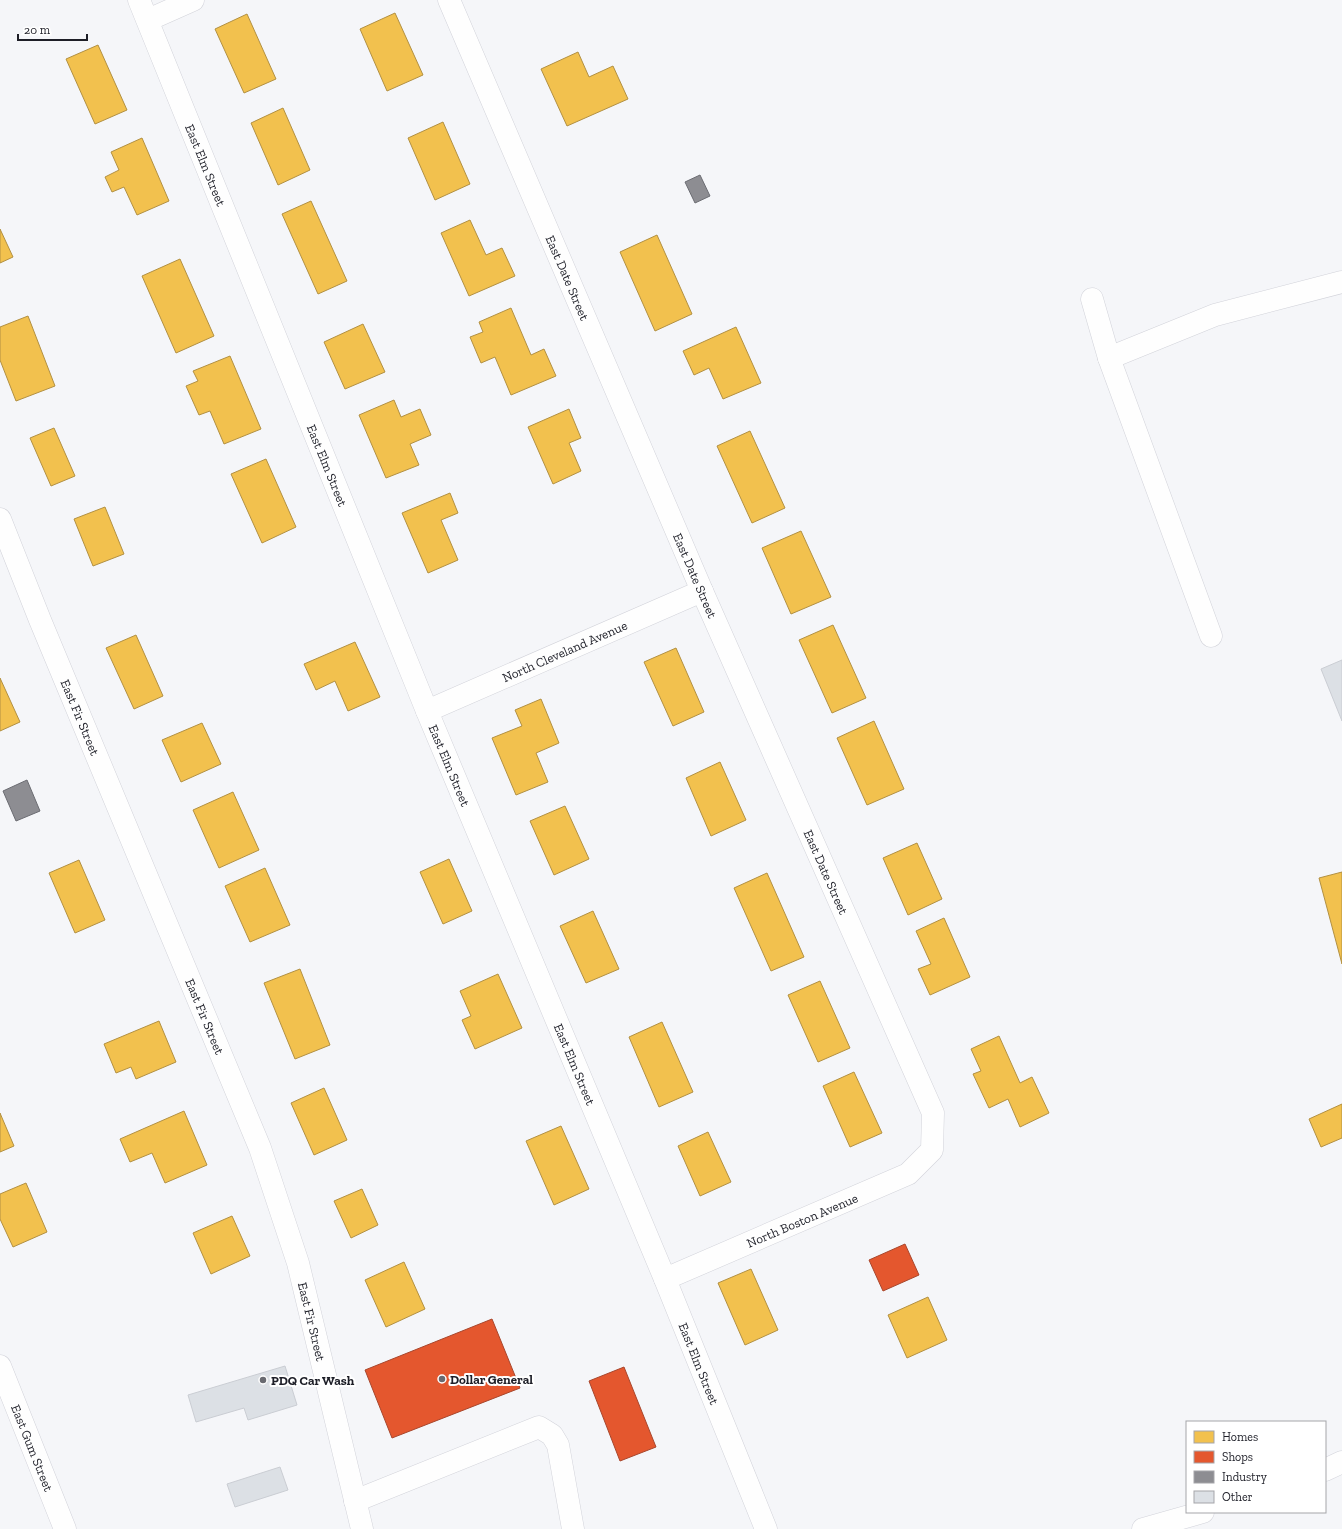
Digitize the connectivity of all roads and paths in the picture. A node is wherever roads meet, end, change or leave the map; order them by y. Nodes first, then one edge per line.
1 (139, 0) edge
2 (193, 0) edge
3 (449, 0) edge
4 (148, 20) junction
5 (1342, 282) edge
6 (1092, 299) dead end
7 (1109, 358) junction
8 (0, 519) edge
9 (702, 591) junction
10 (1211, 636) dead end
11 (427, 711) junction
12 (932, 1150) joint
13 (665, 1279) junction
14 (0, 1366) edge
15 (1342, 1462) edge
16 (1326, 1470) edge
17 (355, 1501) junction
18 (1199, 1513) edge
19 (66, 1529) edge
20 (362, 1529) edge
21 (573, 1529) edge
22 (766, 1529) edge
23 (1143, 1529) edge

1 - 4 street, East Elm Street
2 - 4 street
3 - 9 street, East Date Street
4 - 11 street, East Elm Street
5 - 7 street
6 - 7 street
7 - 10 street
8 - 17 street, East Fir Street
9 - 11 street, North Cleveland Avenue
9 - 12 street, East Date Street
11 - 13 street, East Elm Street
12 - 13 street, North Boston Avenue
13 - 22 street, East Elm Street
14 - 19 street, East Gum Street
15 - 16 street
17 - 20 street, East Fir Street
17 - 21 street
18 - 23 street

